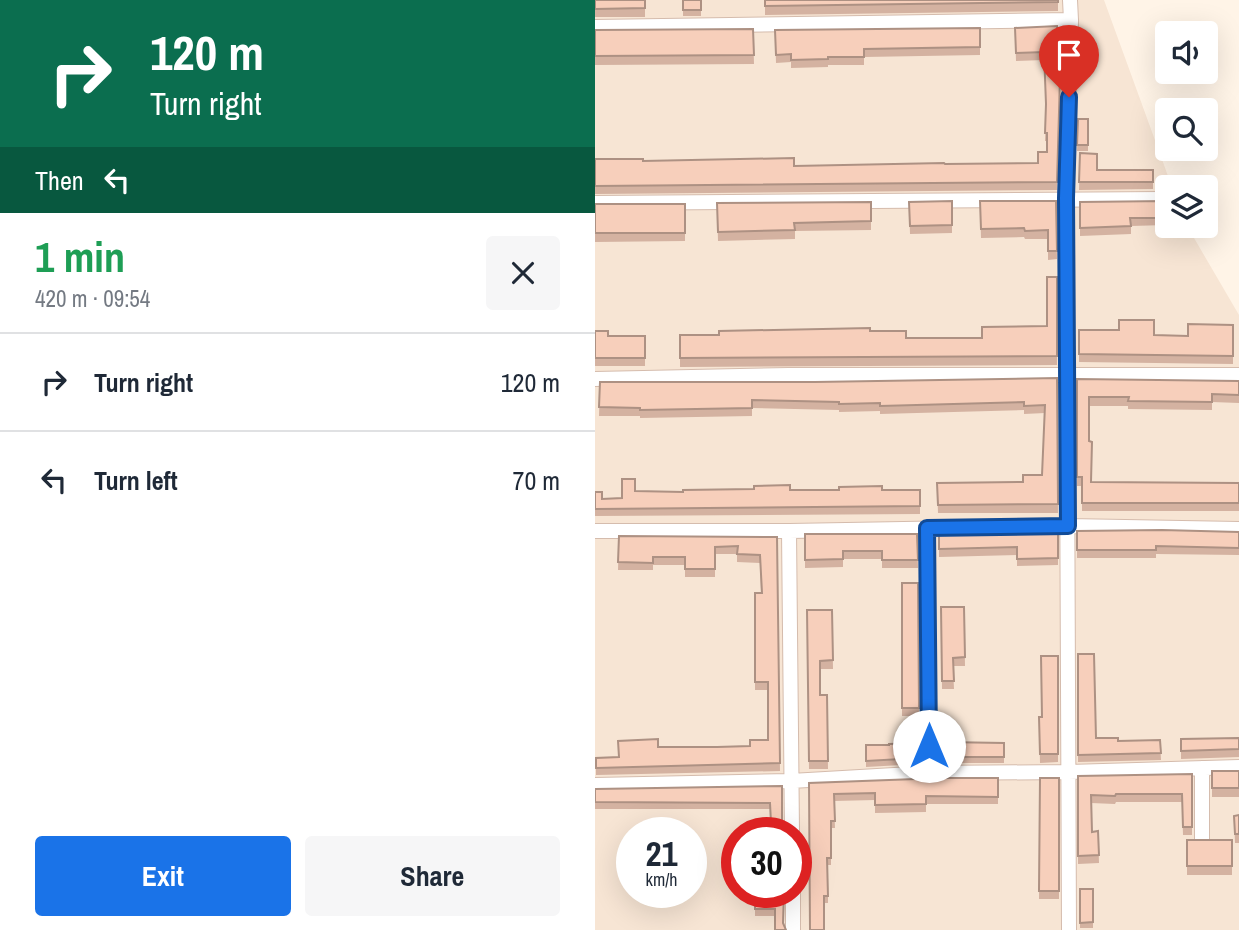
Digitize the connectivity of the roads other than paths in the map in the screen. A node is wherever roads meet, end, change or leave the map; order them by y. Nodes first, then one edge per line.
1 (1070, 0) edge
2 (1072, 20) junction
3 (595, 27) edge
4 (1066, 198) junction
5 (1155, 199) edge
6 (595, 203) edge
7 (1068, 375) junction
8 (1239, 375) edge
9 (595, 379) edge
10 (1068, 526) junction
11 (927, 528) junction
12 (1239, 529) edge
13 (595, 531) edge
14 (789, 531) junction
15 (1239, 767) edge
16 (1202, 768) junction
17 (1069, 772) junction
18 (929, 773) junction
19 (791, 781) junction
20 (595, 785) edge
21 (792, 817) edge
22 (1202, 839) edge
23 (793, 908) edge
24 (793, 930) edge
25 (1069, 930) edge

1 - 2 street
2 - 3 street
2 - 4 street
4 - 5 street
4 - 6 street
4 - 7 street
7 - 8 street
7 - 9 street
7 - 10 street
10 - 11 street
10 - 12 street
10 - 17 street
11 - 14 street
11 - 18 street
13 - 14 street
14 - 19 street
15 - 16 street
16 - 17 street
16 - 22 street
17 - 18 street
17 - 25 street
18 - 19 street
19 - 20 street
19 - 21 street
23 - 24 street

